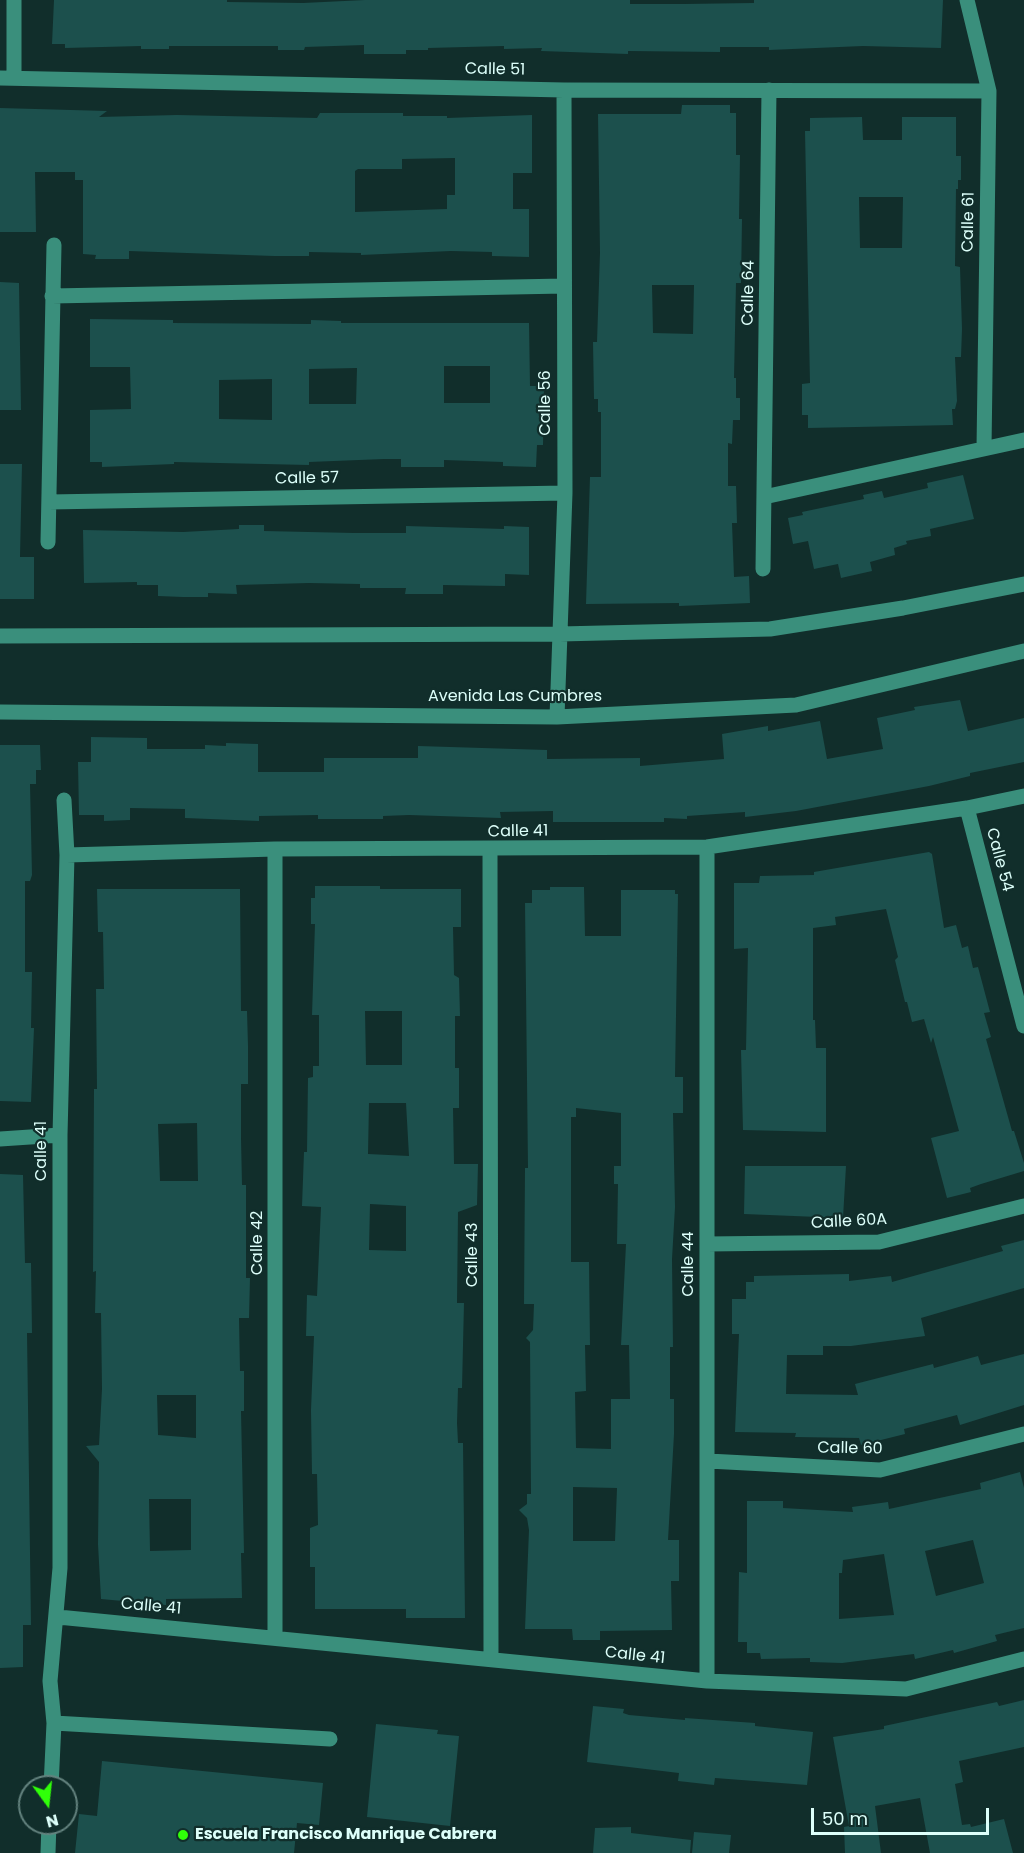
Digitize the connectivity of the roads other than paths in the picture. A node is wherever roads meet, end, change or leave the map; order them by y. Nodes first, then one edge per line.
1 (14, 0) edge
2 (967, 0) edge
3 (7, 78) edge
4 (564, 90) junction
5 (769, 90) junction
6 (989, 91) junction
7 (54, 245) dead end
8 (564, 286) junction
9 (52, 296) junction
10 (1024, 440) edge
11 (984, 447) junction
12 (565, 493) junction
13 (764, 497) junction
14 (49, 502) junction
15 (48, 542) dead end
16 (763, 569) dead end
17 (1024, 584) edge
18 (560, 634) junction
19 (0, 636) edge
20 (1024, 651) edge
21 (0, 712) edge
22 (557, 717) junction
23 (1024, 796) edge
24 (64, 800) dead end
25 (967, 808) junction
26 (707, 847) junction
27 (275, 849) junction
28 (490, 850) junction
29 (67, 855) junction
30 (1024, 1026) edge
31 (60, 1135) junction
32 (0, 1139) edge
33 (1024, 1206) edge
34 (707, 1244) junction
35 (1024, 1434) edge
36 (708, 1461) junction
37 (58, 1617) junction
38 (275, 1637) junction
39 (491, 1659) junction
40 (1024, 1659) edge
41 (707, 1681) junction
42 (54, 1723) junction
43 (330, 1739) dead end
44 (52, 1775) edge
45 (49, 1835) edge
46 (48, 1853) edge

1 - 3 street
2 - 6 street, Calle 61
3 - 4 street, Calle 51
4 - 5 street, Calle 51
4 - 8 street, Calle 56
5 - 6 street, Calle 51
5 - 13 street, Calle 64
6 - 11 street, Calle 61
7 - 9 street
8 - 9 street
8 - 12 street, Calle 56
9 - 14 street
10 - 11 street
11 - 13 street
12 - 14 street, Calle 57
12 - 18 street, Calle 56
13 - 16 street, Calle 64
14 - 15 street
17 - 18 street
18 - 19 street
18 - 22 street, Calle 56
20 - 22 street, Avenida Las Cumbres
21 - 22 street, Avenida Las Cumbres
23 - 25 street, Calle 41
24 - 29 street, Calle 41
25 - 26 street, Calle 41
25 - 30 street, Calle 54
26 - 28 street, Calle 41
26 - 34 street, Calle 44
27 - 28 street, Calle 41
27 - 29 street, Calle 41
27 - 38 street, Calle 42
28 - 39 street, Calle 43
29 - 31 street, Calle 41
31 - 32 street
31 - 37 street, Calle 41
33 - 34 street, Calle 60A
34 - 36 street, Calle 44
35 - 36 street, Calle 60
36 - 41 street, Calle 44
37 - 38 street, Calle 41
37 - 42 street
38 - 39 street, Calle 41
39 - 41 street, Calle 41
40 - 41 street, Calle 41
42 - 43 street
42 - 44 street
45 - 46 street

